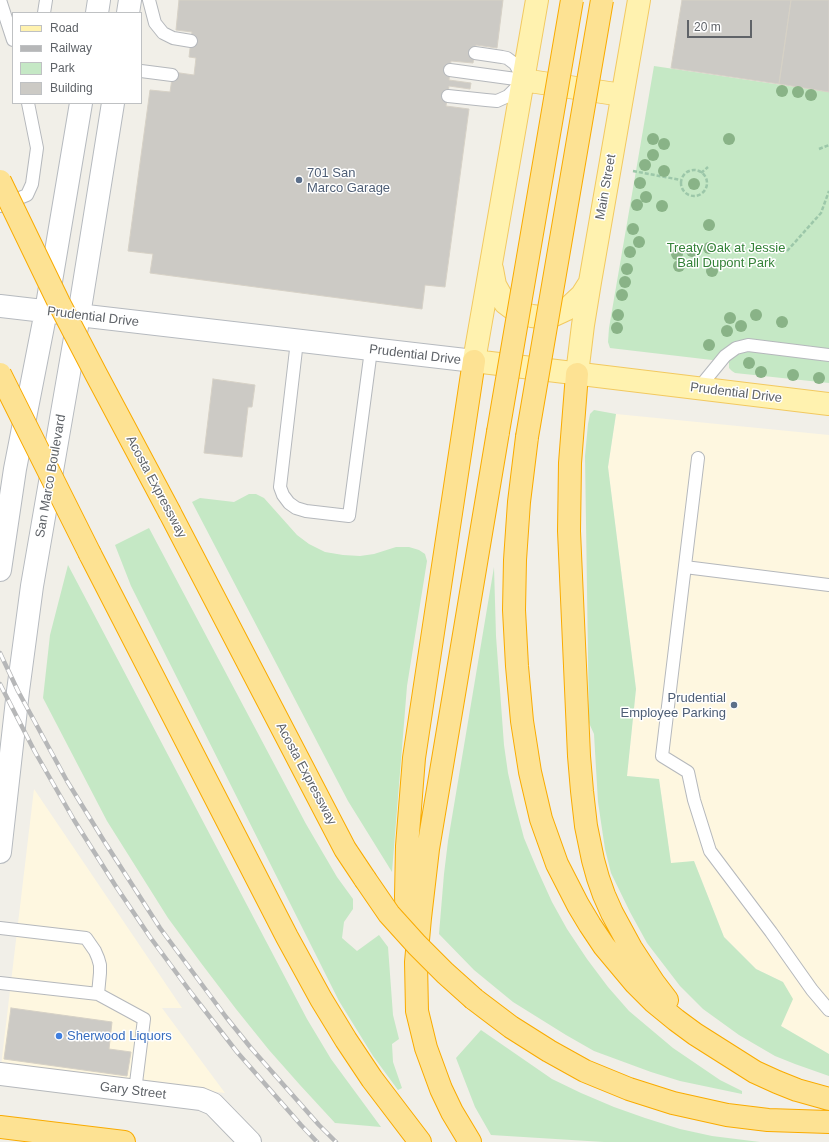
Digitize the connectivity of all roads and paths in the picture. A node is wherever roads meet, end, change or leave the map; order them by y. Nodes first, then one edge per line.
1 (0, 0) edge
2 (46, 0) edge
3 (99, 0) edge
4 (130, 0) edge
5 (149, 0) edge
6 (537, 0) edge
7 (572, 0) edge
8 (602, 0) edge
9 (639, 0) edge
10 (44, 12) edge
11 (97, 12) edge
12 (128, 12) edge
13 (12, 37) edge
14 (191, 41) dead end
15 (474, 53) dead end
16 (450, 70) dead end
17 (142, 71) edge
18 (172, 75) dead end
19 (523, 80) junction
20 (622, 95) junction
21 (448, 96) dead end
22 (28, 104) edge
23 (81, 104) edge
24 (113, 104) edge
25 (829, 145) edge
26 (819, 149) dead end
27 (708, 167) dead end
28 (633, 171) dead end
29 (701, 173) junction
30 (681, 180) junction
31 (0, 182) edge
32 (829, 192) edge
33 (0, 206) edge
34 (787, 251) dead end
35 (491, 264) junction
36 (590, 282) junction
37 (0, 306) edge
38 (46, 311) junction
39 (79, 315) junction
40 (297, 341) junction
41 (371, 350) junction
42 (829, 355) edge
43 (474, 361) junction
44 (0, 374) edge
45 (577, 374) junction
46 (698, 388) junction
47 (829, 404) edge
48 (698, 458) dead end
49 (3, 524) edge
50 (685, 567) junction
51 (0, 570) edge
52 (829, 585) edge
53 (1, 840) edge
54 (0, 928) edge
55 (0, 983) edge
56 (98, 994) junction
57 (417, 1010) junction
58 (829, 1010) edge
59 (714, 1047) junction
60 (0, 1074) edge
61 (135, 1091) junction
62 (829, 1099) edge
63 (829, 1122) edge
64 (0, 1127) edge
65 (124, 1142) edge
66 (250, 1142) edge
67 (420, 1142) edge
68 (470, 1142) edge

1 - 13 lane
2 - 10 lane
3 - 11 main road
4 - 12 main road
5 - 14 lane
6 - 19 main road
7 - 57 highway, bridge
8 - 59 highway, bridge
9 - 20 main road, Main Street
15 - 19 lane
16 - 19 lane
17 - 18 lane
19 - 20 main road
19 - 21 lane
19 - 35 main road
20 - 36 main road, Main Street
22 - 33 lane
23 - 38 main road
24 - 39 main road, San Marco Boulevard
25 - 26 path
27 - 29 path
28 - 30 path
29 - 30 path
29 - 30 path
31 - 63 highway, Acosta Expressway, bridge
32 - 34 path
35 - 36 main road
35 - 43 main road
36 - 45 main road, Main Street
37 - 38 main road, Prudential Drive
38 - 39 main road, Prudential Drive
38 - 49 main road
39 - 40 main road, Prudential Drive
39 - 53 main road, San Marco Boulevard
40 - 41 main road, Prudential Drive
40 - 41 lane
41 - 43 main road, Prudential Drive
42 - 46 lane
43 - 45 main road, Prudential Drive
43 - 57 highway
44 - 67 highway, bridge
45 - 46 main road, Prudential Drive
45 - 59 highway
46 - 47 main road, Prudential Drive
48 - 50 lane
49 - 51 main road
50 - 52 lane
50 - 58 lane
54 - 56 lane
55 - 56 lane
56 - 61 lane
57 - 68 highway
59 - 62 highway
60 - 61 main road, Gary Street
61 - 66 main road, Gary Street
64 - 65 highway

